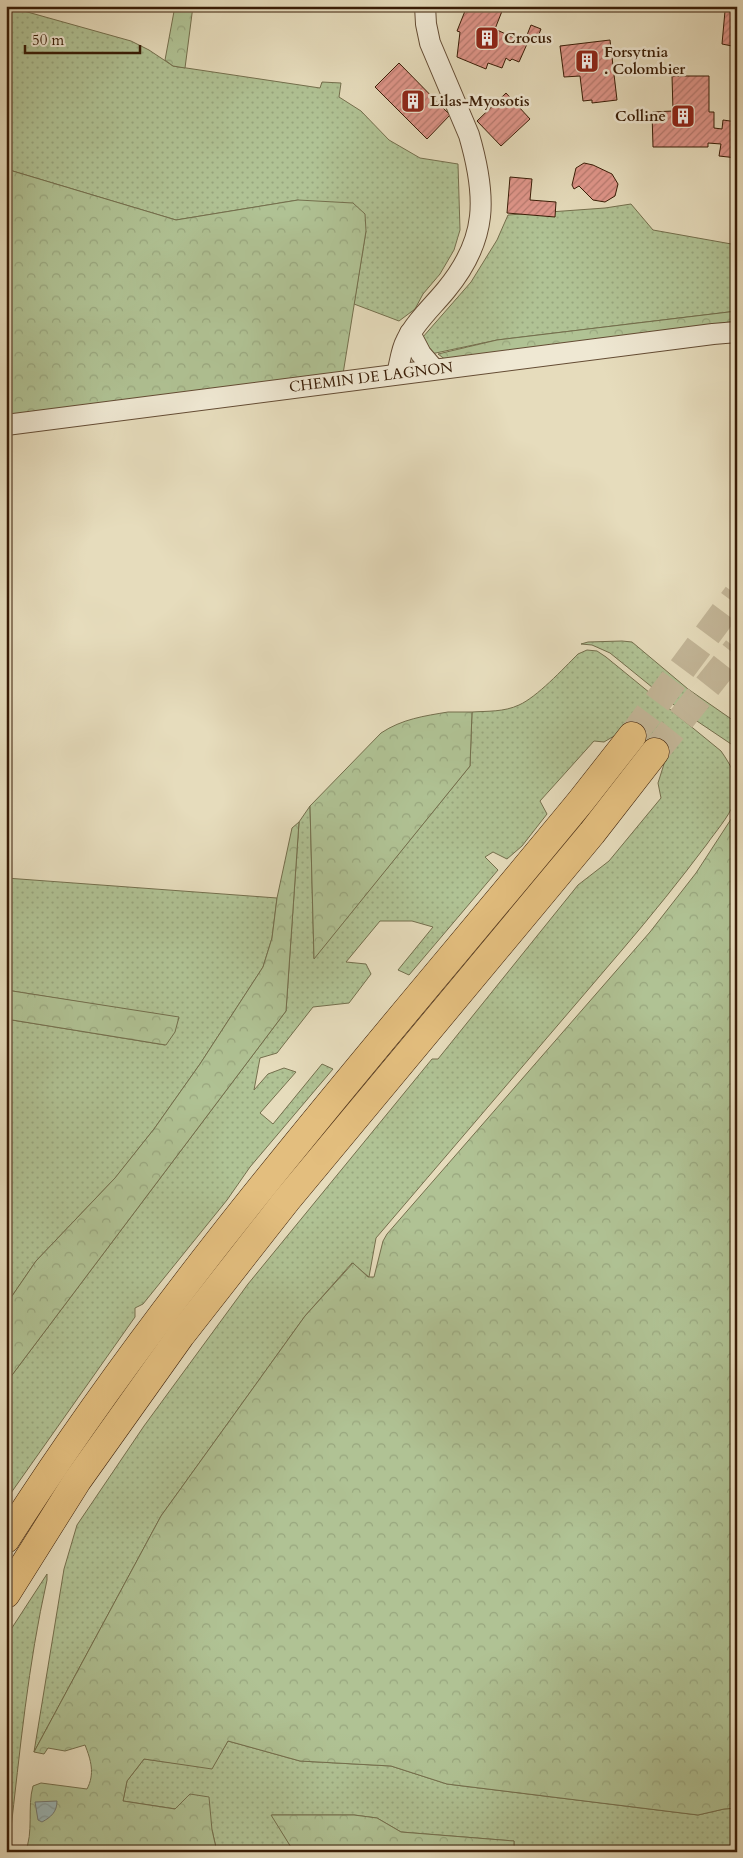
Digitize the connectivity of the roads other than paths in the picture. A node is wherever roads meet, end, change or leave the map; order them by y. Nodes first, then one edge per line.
1 (426, 6) edge
2 (737, 332) edge
3 (410, 333) junction
4 (434, 369) junction
5 (397, 374) junction
6 (6, 425) edge
7 (632, 736) tunnel mouth
8 (655, 752) tunnel mouth
9 (6, 1539) edge
10 (6, 1594) edge

1 - 3 street
2 - 4 street, CHEMIN DE LAGNON
3 - 4 street
3 - 5 street
4 - 5 street, CHEMIN DE LAGNON
5 - 6 street, CHEMIN DE LAGNON
7 - 9 highway
8 - 10 highway

